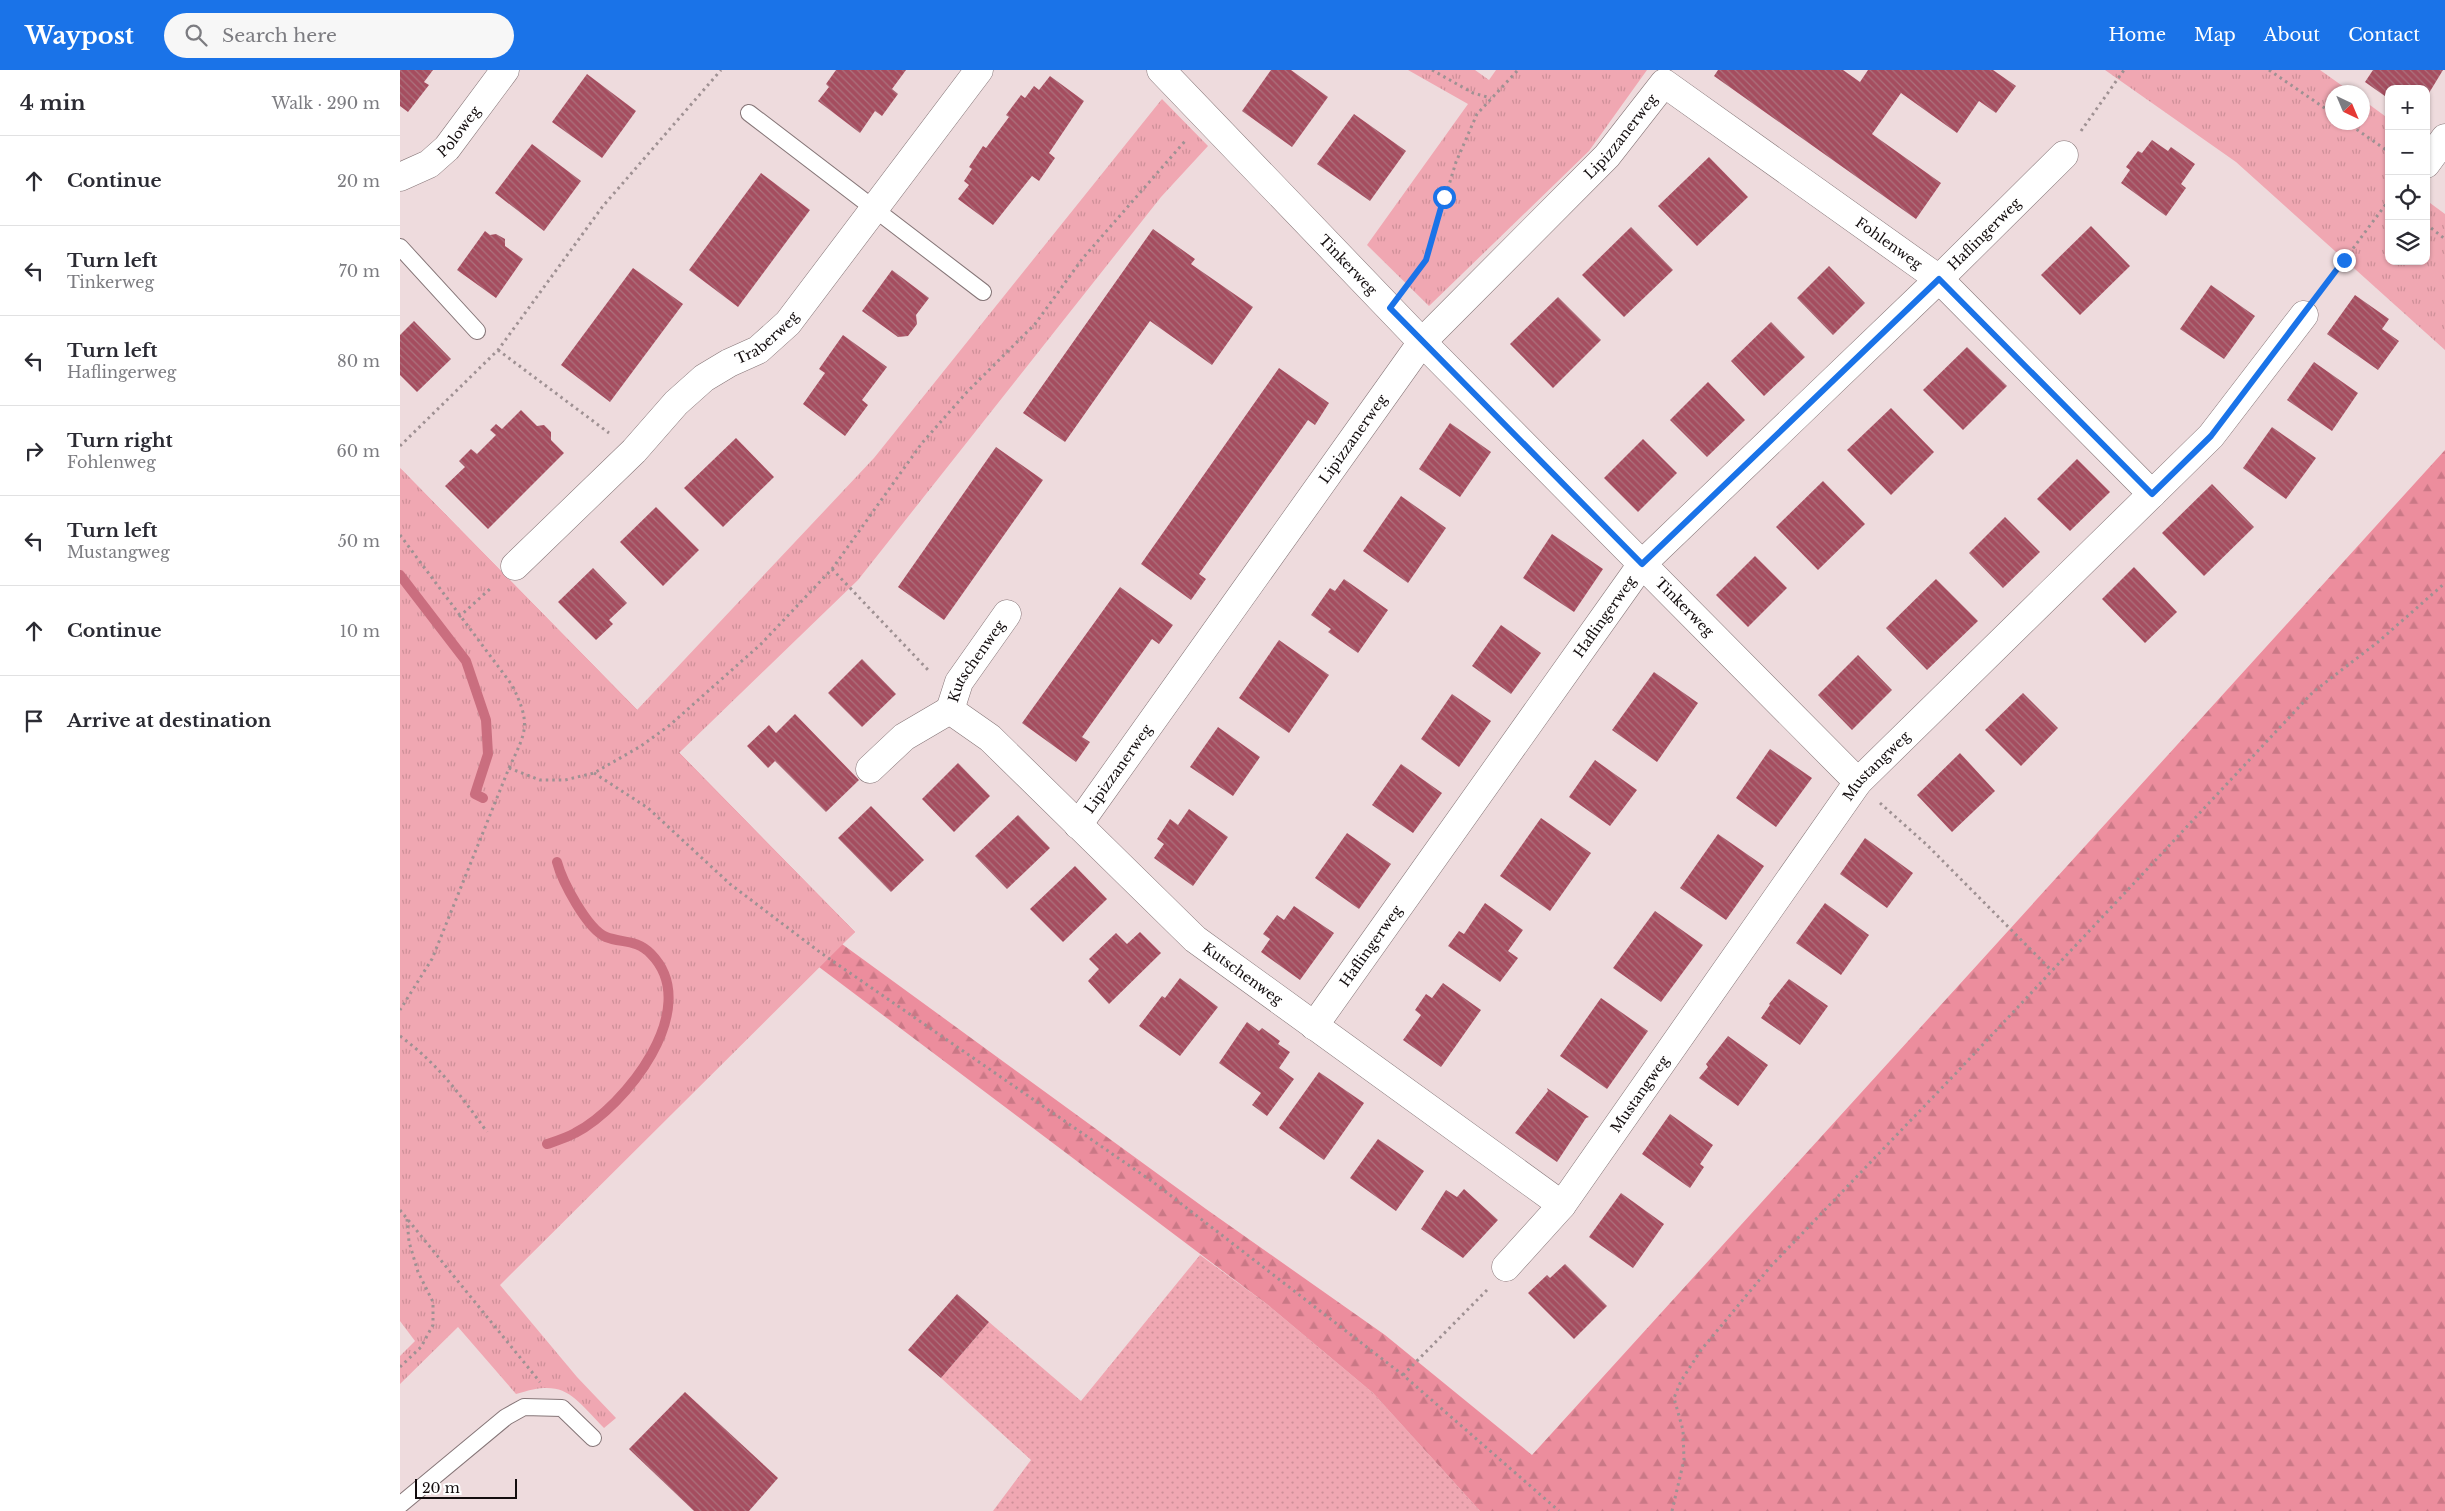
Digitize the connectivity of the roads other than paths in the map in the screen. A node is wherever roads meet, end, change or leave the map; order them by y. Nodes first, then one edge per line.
1 (505, 70) edge
2 (979, 70) edge
3 (1176, 75) edge
4 (1664, 83) joint
5 (749, 114) dead end
6 (2445, 138) edge
7 (2064, 155) road end
8 (2430, 159) edge
9 (400, 177) edge
10 (874, 209) junction
11 (400, 246) edge
12 (1939, 279) junction
13 (983, 292) dead end
14 (2304, 315) road end
15 (477, 331) road end
16 (1422, 342) junction
17 (2152, 494) junction
18 (1642, 564) junction
19 (515, 566) road end
20 (1007, 614) dead end
21 (950, 710) junction
22 (870, 769) dead end
23 (1858, 782) junction
24 (1078, 825) junction
25 (1314, 1026) junction
26 (1562, 1205) junction
27 (1506, 1267) road end
28 (593, 1438) dead end
29 (400, 1505) edge

1 - 9 street, Poloweg
2 - 10 street, Traberweg
3 - 16 street, Tinkerweg
4 - 12 street, Fohlenweg
4 - 16 street, Lipizzanerweg
5 - 10 lane
6 - 8 street
7 - 12 street, Haflingerweg
10 - 13 lane
10 - 19 street, Traberweg
11 - 15 lane
12 - 17 street, Fohlenweg
12 - 18 street, Haflingerweg
14 - 17 street, Mustangweg
16 - 18 street, Tinkerweg
16 - 24 street, Lipizzanerweg
17 - 23 street, Mustangweg
18 - 23 street, Tinkerweg
18 - 25 street, Haflingerweg
20 - 21 street, Kutschenweg
21 - 22 street, Kutschenweg
21 - 24 street, Kutschenweg
23 - 26 street, Mustangweg
24 - 25 street, Kutschenweg
25 - 26 street, Kutschenweg
26 - 27 street, Mustangweg
28 - 29 lane

